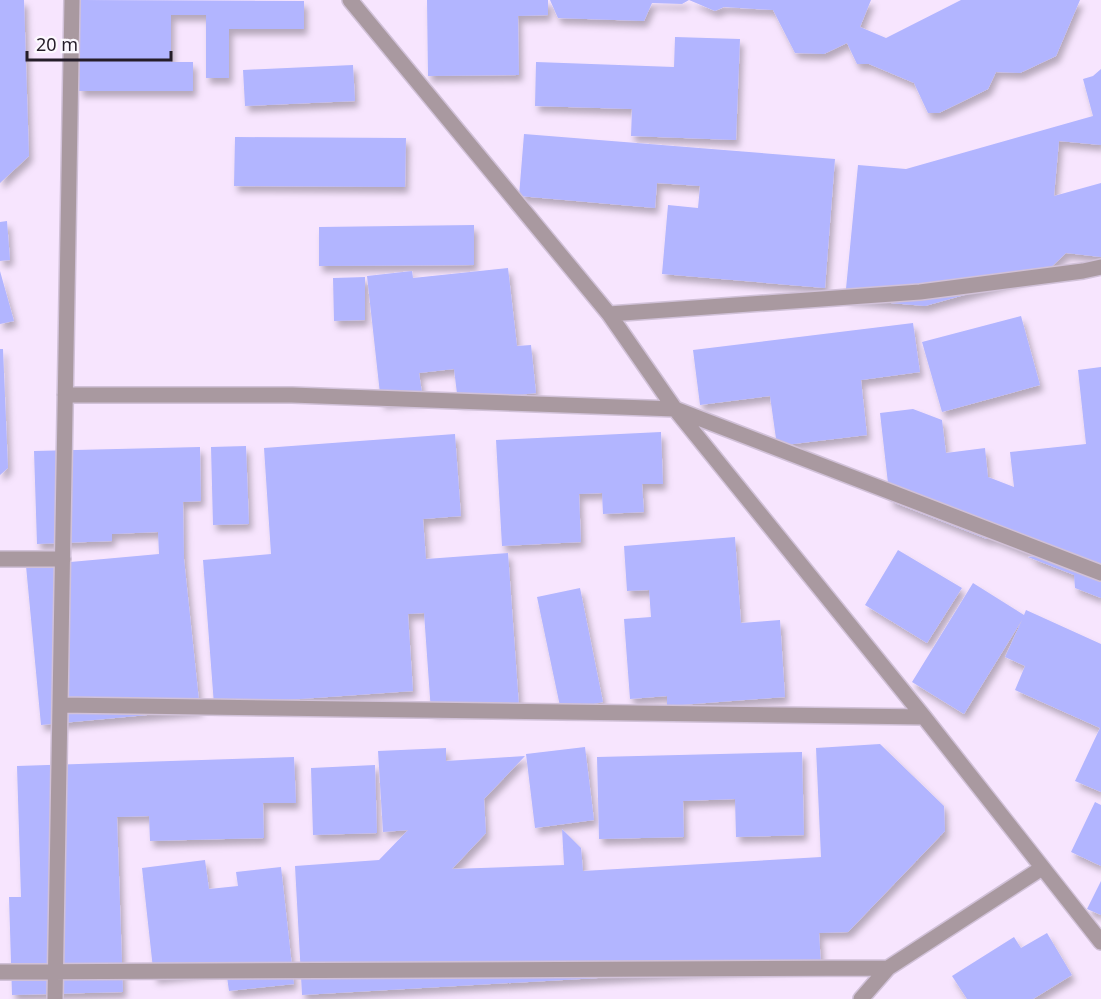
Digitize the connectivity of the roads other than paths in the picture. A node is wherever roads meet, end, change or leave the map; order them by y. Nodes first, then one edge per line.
1 (72, 0) edge
2 (350, 0) edge
3 (1101, 267) edge
4 (609, 314) junction
5 (65, 395) junction
6 (675, 409) junction
7 (0, 559) edge
8 (63, 559) junction
9 (1101, 573) edge
10 (60, 705) junction
11 (924, 717) junction
12 (1042, 867) junction
13 (1101, 942) edge
14 (888, 968) junction
15 (0, 972) edge
16 (56, 972) junction
17 (55, 999) edge
18 (861, 999) edge

1 - 5 street
2 - 4 street
3 - 4 street
4 - 6 street
5 - 6 street
5 - 8 street
6 - 9 street
6 - 11 street
7 - 8 street
8 - 10 street
10 - 11 street
10 - 16 street
11 - 12 street
12 - 13 street
12 - 14 street
14 - 16 street
14 - 18 street
15 - 16 street
16 - 17 street

